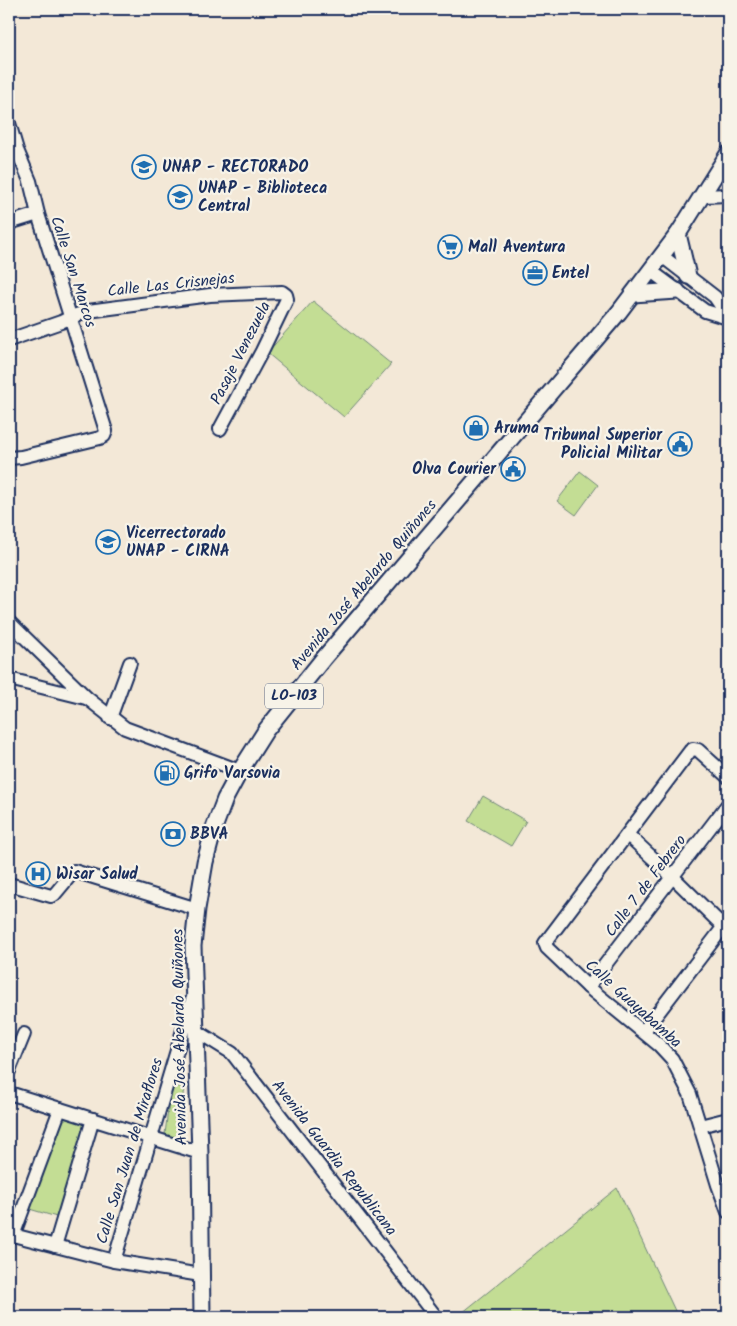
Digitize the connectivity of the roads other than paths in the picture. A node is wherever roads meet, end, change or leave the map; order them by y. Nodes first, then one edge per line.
1 (9, 123) edge
2 (13, 152) edge
3 (728, 154) edge
4 (728, 195) edge
5 (703, 196) junction
6 (38, 214) junction
7 (9, 223) edge
8 (678, 234) junction
9 (662, 256) junction
10 (651, 271) junction
11 (688, 276) junction
12 (677, 291) junction
13 (282, 292) joint
14 (633, 294) junction
15 (71, 317) junction
16 (728, 317) edge
17 (9, 340) edge
18 (220, 429) dead end
19 (9, 458) edge
20 (9, 622) edge
21 (130, 663) dead end
22 (9, 679) edge
23 (87, 698) junction
24 (110, 718) junction
25 (240, 771) junction
26 (728, 777) edge
27 (728, 804) edge
28 (628, 835) junction
29 (674, 876) junction
30 (9, 884) edge
31 (197, 909) junction
32 (727, 926) edge
33 (588, 987) junction
34 (194, 993) junction
35 (195, 1030) junction
36 (644, 1031) junction
37 (24, 1034) dead end
38 (9, 1071) edge
39 (9, 1093) edge
40 (60, 1109) junction
41 (93, 1119) junction
42 (728, 1119) edge
43 (700, 1126) junction
44 (151, 1138) junction
45 (200, 1153) junction
46 (723, 1184) edge
47 (728, 1212) edge
48 (11, 1235) edge
49 (55, 1246) junction
50 (114, 1261) junction
51 (201, 1275) junction
52 (202, 1317) edge
53 (436, 1317) edge

1 - 2 street, Calle San Marcos
2 - 6 street, Calle San Marcos
3 - 5 main road, Avenida José Abelardo Quiñones / LO-103
4 - 5 street
5 - 8 main road, Avenida José Abelardo Quiñones / LO-103
6 - 7 street
6 - 15 street, Calle San Marcos
8 - 9 main road, Avenida José Abelardo Quiñones / LO-103
8 - 11 main road
9 - 10 main road, Avenida José Abelardo Quiñones / LO-103
9 - 11 street
10 - 12 street
10 - 14 main road, Avenida José Abelardo Quiñones / LO-103
11 - 16 street
12 - 14 main road
12 - 16 street
13 - 15 street, Calle Las Crisnejas
13 - 18 street, Pasaje Venezuela
14 - 25 main road, Avenida José Abelardo Quiñones / LO-103
15 - 17 street, Calle Las Crisnejas
15 - 19 street, Calle San Marcos
20 - 23 street
21 - 24 street
22 - 23 street
23 - 24 street
24 - 25 street
25 - 31 main road, Avenida José Abelardo Quiñones / LO-103
26 - 28 street
27 - 29 street, Calle 7 de Febrero
28 - 29 street
28 - 33 street, Calle Guayabamba
29 - 32 street
29 - 33 street, Calle 7 de Febrero
30 - 31 street
31 - 34 main road, Avenida José Abelardo Quiñones / LO-103
32 - 36 street
33 - 36 street, Calle Guayabamba
34 - 35 main road, Avenida José Abelardo Quiñones / LO-103
34 - 44 street, Calle San Juan de Miraflores
35 - 45 main road, Avenida José Abelardo Quiñones / LO-103
35 - 53 street, Avenida Guardia Republicana
36 - 43 street, Calle Guayabamba
37 - 38 street
39 - 40 street
40 - 41 street
40 - 48 street
41 - 44 street
41 - 49 street
42 - 43 street
43 - 46 street, Calle Guayabamba
44 - 45 street
44 - 50 street, Calle San Juan de Miraflores
45 - 51 main road, Avenida José Abelardo Quiñones / LO-103
46 - 47 street, Calle Guayabamba
48 - 49 street
49 - 50 street
50 - 51 street
51 - 52 main road, Avenida José Abelardo Quiñones / LO-103

